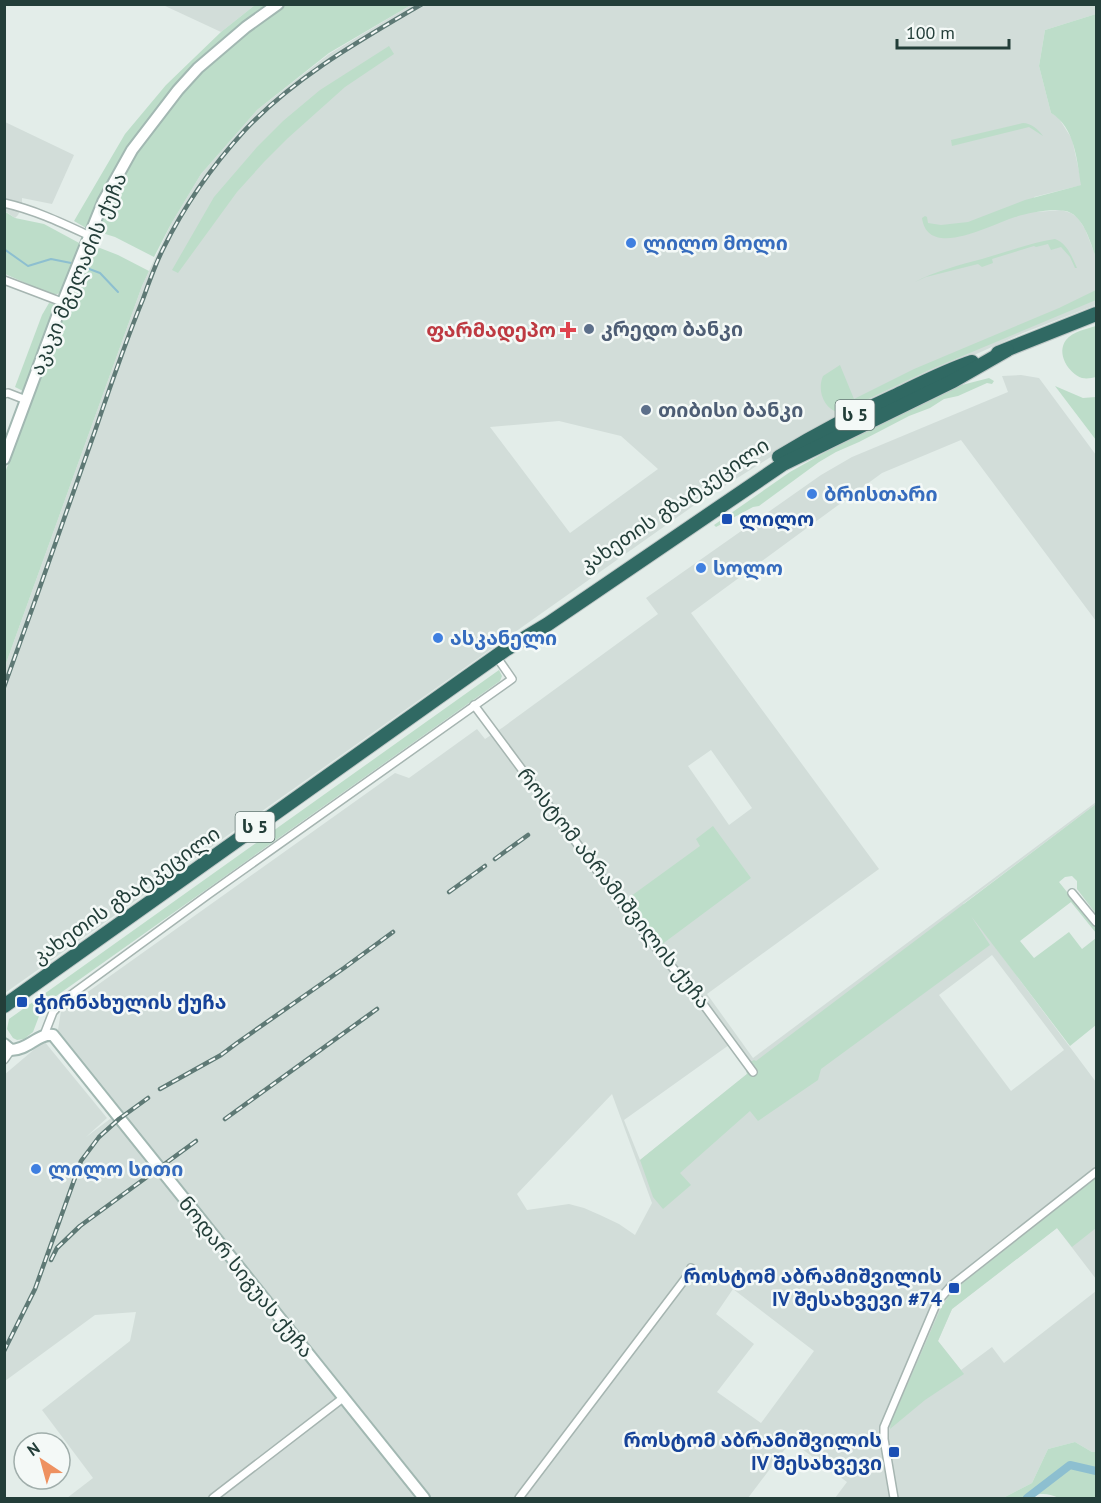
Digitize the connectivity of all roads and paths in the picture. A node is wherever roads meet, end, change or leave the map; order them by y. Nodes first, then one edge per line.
1 (278, 4) edge
2 (4, 203) edge
3 (90, 236) junction
4 (4, 280) edge
5 (62, 302) junction
6 (1096, 314) edge
7 (4, 394) edge
8 (26, 400) junction
9 (4, 459) edge
10 (501, 653) junction
11 (474, 705) junction
12 (1072, 893) dead end
13 (1096, 922) edge
14 (4, 1006) edge
15 (44, 1035) junction
16 (8, 1047) edge
17 (4, 1060) edge
18 (753, 1072) dead end
19 (1096, 1172) edge
20 (691, 1268) dead end
21 (343, 1398) junction
22 (213, 1498) edge
23 (424, 1498) edge
24 (519, 1498) edge
25 (894, 1498) edge

1 - 3 street, აკაკი მგელაძის ქუჩა
2 - 3 street
3 - 5 street, აკაკი მგელაძის ქუჩა
4 - 5 street
5 - 8 street, აკაკი მგელაძის ქუჩა
6 - 10 highway, კახეთის გზატკეცილი / ს 5
7 - 8 street
8 - 9 street, აკაკი მგელაძის ქუჩა
10 - 11 street
10 - 14 highway, კახეთის გზატკეცილი / ს 5
11 - 15 street
11 - 18 street, როსტომ აბრამიშვილის ქუჩა
12 - 13 street
15 - 16 street
15 - 21 street, ნოდარ სიგუას ქუჩა
16 - 17 street
19 - 25 street
20 - 24 street
21 - 22 street
21 - 23 street, ნოდარ სიგუას ქუჩა

